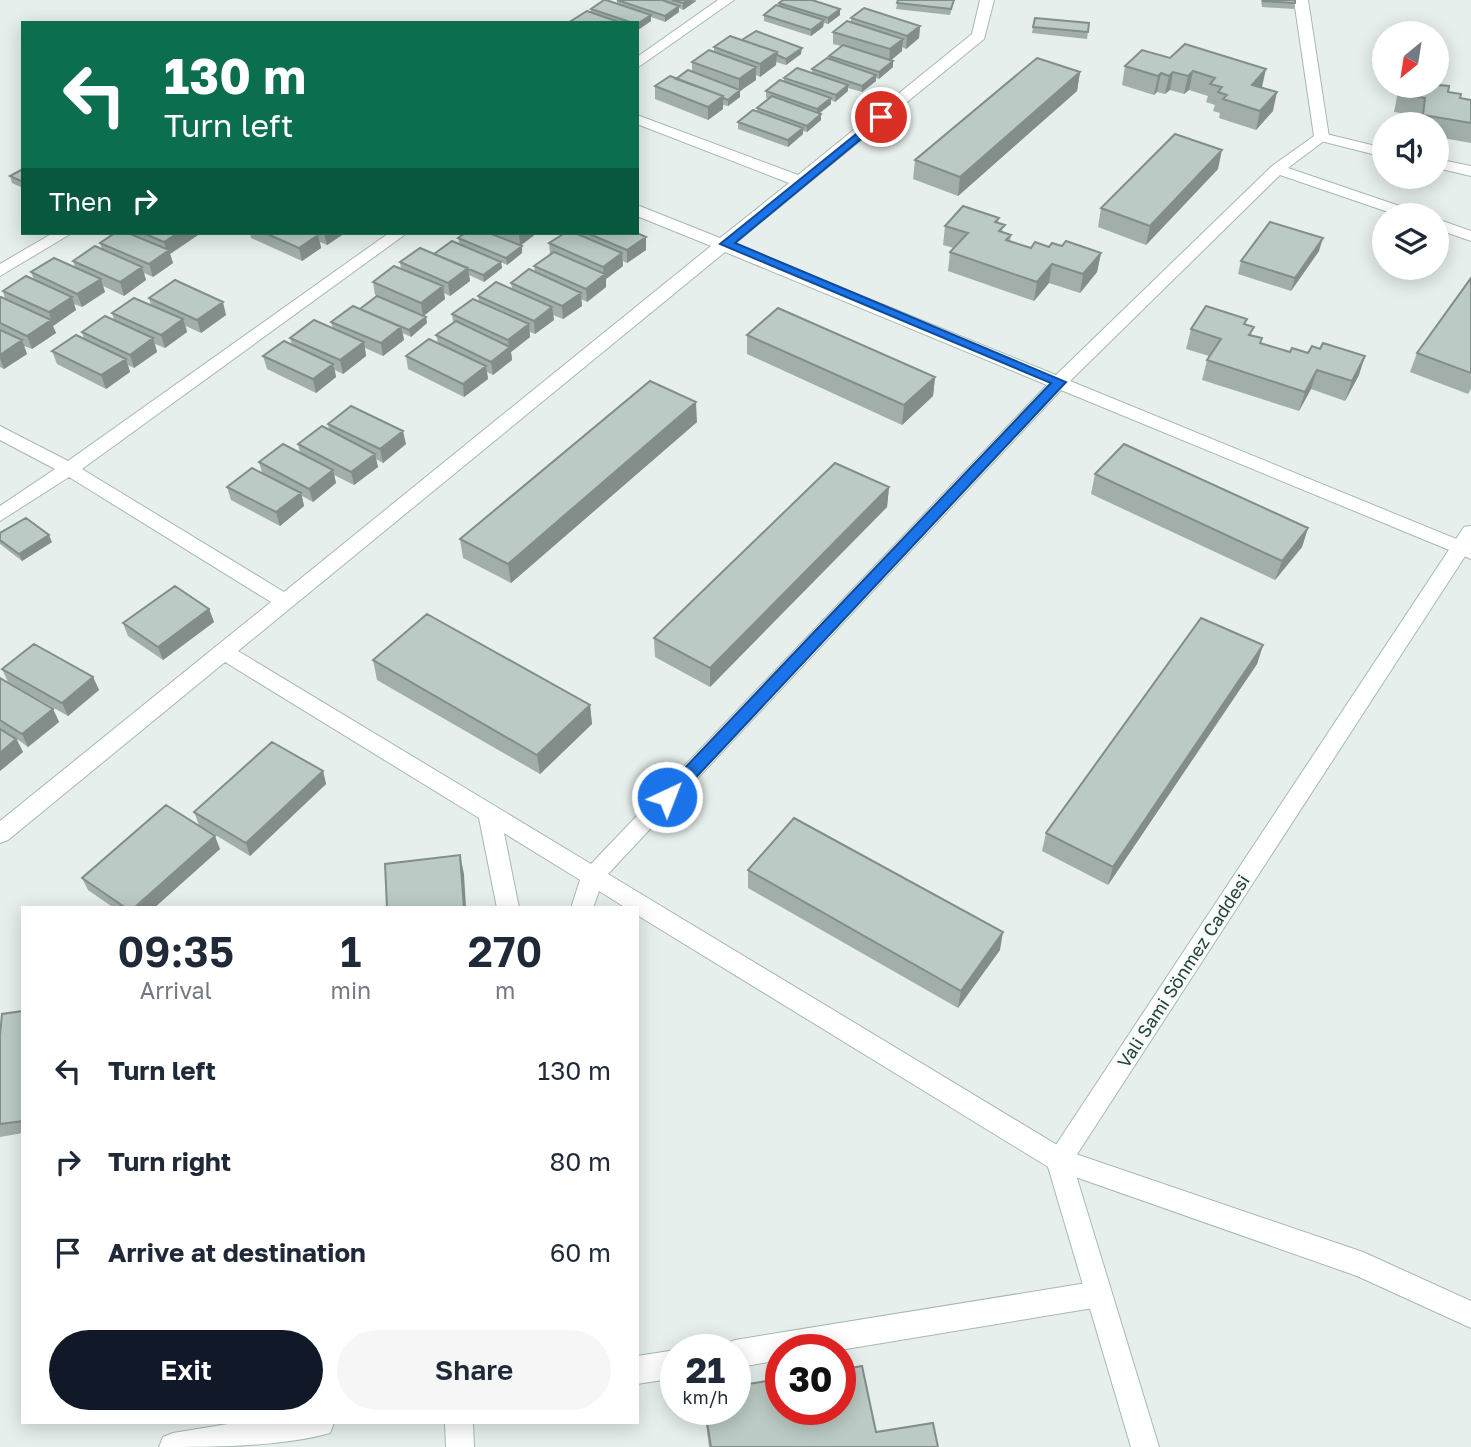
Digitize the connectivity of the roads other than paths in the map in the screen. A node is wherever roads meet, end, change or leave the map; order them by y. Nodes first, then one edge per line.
1 (727, 0) edge
2 (987, 0) edge
3 (1301, 0) edge
4 (639, 63) edge
5 (639, 120) edge
6 (1322, 137) junction
7 (1372, 150) edge
8 (1449, 166) edge
9 (1277, 169) junction
10 (1471, 171) edge
11 (802, 182) junction
12 (1376, 203) edge
13 (639, 211) edge
14 (1449, 228) edge
15 (61, 235) edge
16 (397, 235) edge
17 (1471, 236) edge
18 (726, 244) junction
19 (0, 271) edge
20 (1059, 382) junction
21 (0, 432) edge
22 (69, 469) junction
23 (0, 515) edge
24 (1468, 544) edge
25 (285, 602) junction
26 (224, 652) junction
27 (489, 813) junction
28 (0, 834) edge
29 (592, 877) junction
30 (508, 906) edge
31 (583, 906) edge
32 (1059, 1160) junction
33 (1099, 1294) junction
34 (1471, 1315) edge
35 (751, 1351) edge
36 (660, 1366) edge
37 (639, 1370) edge
38 (314, 1424) edge
39 (459, 1424) edge
40 (173, 1447) edge
41 (460, 1447) edge
42 (1145, 1447) edge

1 - 4 street
2 - 11 street
3 - 6 street
5 - 11 street
6 - 7 street
6 - 9 street
8 - 10 street
9 - 12 street
9 - 20 street
11 - 18 street
13 - 18 street
14 - 17 street
15 - 19 street
16 - 22 street
18 - 20 street
18 - 25 street
20 - 24 street
20 - 29 street
21 - 22 street
22 - 23 street
22 - 25 street
24 - 32 street, Vali Sami Sönmez Caddesi
25 - 26 street
26 - 27 street
26 - 28 street
27 - 29 street
27 - 30 street
29 - 31 street
29 - 32 street
32 - 33 street
32 - 34 street
33 - 35 street
33 - 42 street
36 - 37 street
38 - 40 street
39 - 41 street

